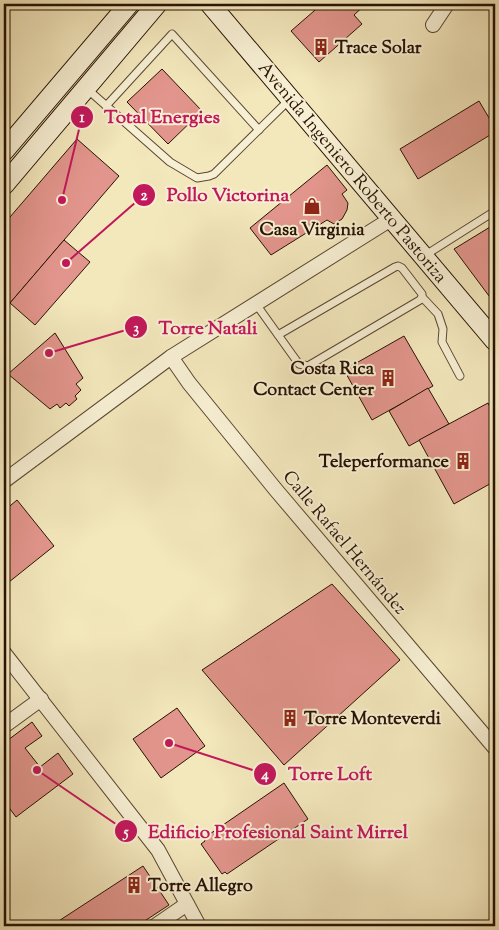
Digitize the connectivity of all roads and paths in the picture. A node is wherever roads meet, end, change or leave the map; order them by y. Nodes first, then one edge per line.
1 (129, 4) edge
2 (157, 4) edge
3 (210, 4) edge
4 (447, 4) edge
5 (432, 25) dead end
6 (86, 88) junction
7 (290, 99) junction
8 (106, 106) junction
9 (259, 130) junction
10 (5, 147) edge
11 (4, 185) edge
12 (495, 211) edge
13 (391, 219) junction
14 (423, 256) junction
15 (422, 297) junction
16 (256, 304) junction
17 (278, 335) junction
18 (495, 341) edge
19 (171, 357) junction
20 (460, 376) dead end
21 (4, 481) edge
22 (4, 653) edge
23 (41, 699) junction
24 (4, 726) edge
25 (495, 748) edge
26 (187, 904) junction
27 (155, 926) edge
28 (199, 926) edge

1 - 10 street
2 - 6 street
3 - 7 street, Avenida Ingeniero Roberto Pastoriza
4 - 5 street
6 - 8 lane
6 - 11 street
7 - 9 lane
7 - 13 street, Avenida Ingeniero Roberto Pastoriza
8 - 9 lane
8 - 9 lane
12 - 14 lane
13 - 14 street, Avenida Ingeniero Roberto Pastoriza
13 - 16 street
14 - 18 street, Avenida Ingeniero Roberto Pastoriza
15 - 17 lane
15 - 17 lane
15 - 20 lane
16 - 17 lane
16 - 19 street
19 - 21 street
19 - 25 street, Calle Rafael Hernández
22 - 23 street
23 - 24 street
23 - 26 street
26 - 27 street
26 - 28 street

